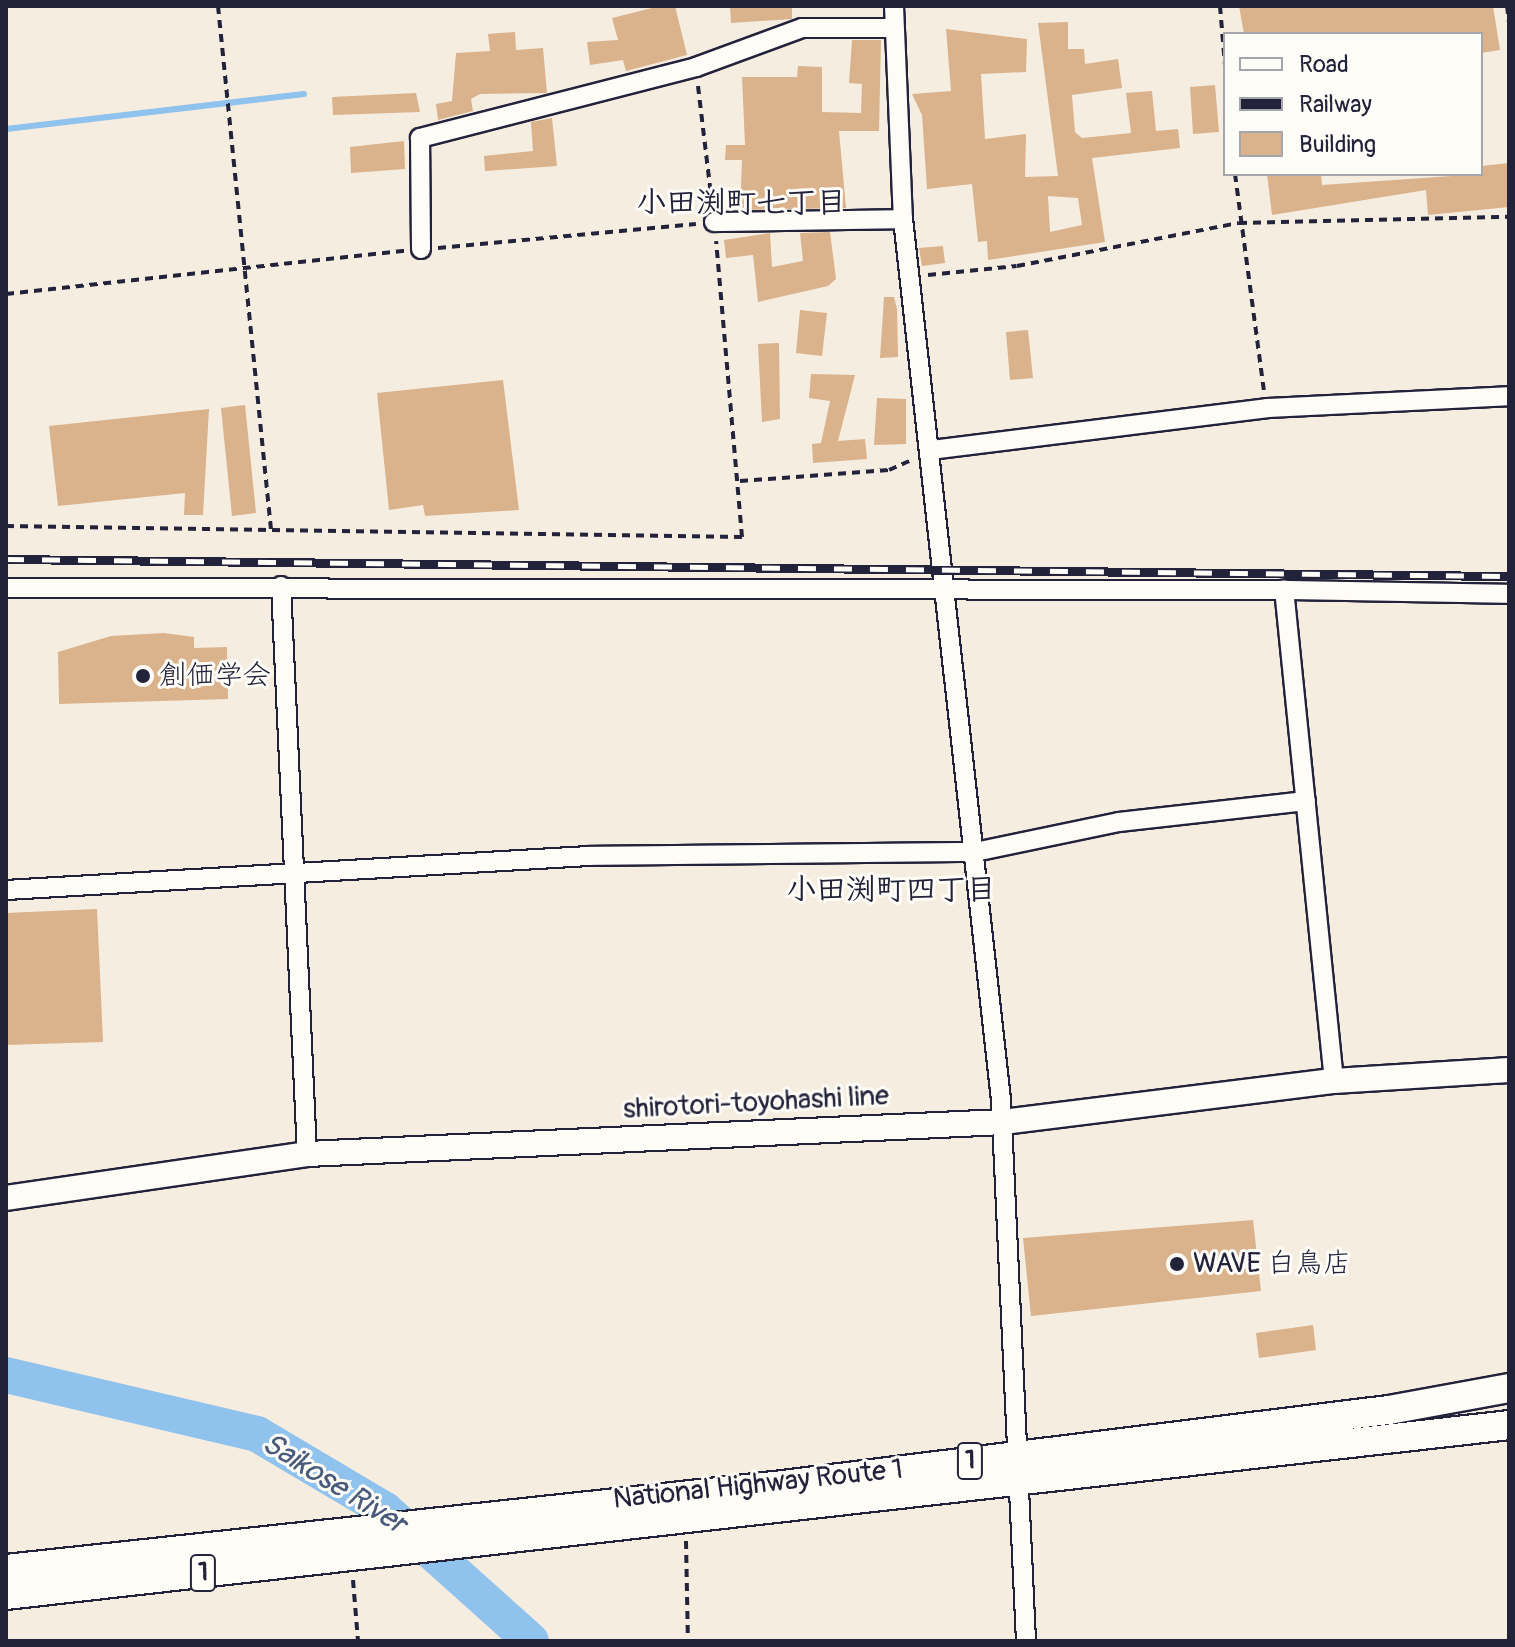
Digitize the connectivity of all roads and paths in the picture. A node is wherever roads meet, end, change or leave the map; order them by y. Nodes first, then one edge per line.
1 (218, 6) edge
2 (894, 6) edge
3 (1220, 6) edge
4 (1507, 6) edge
5 (1509, 23) edge
6 (893, 28) junction
7 (1223, 42) edge
8 (696, 67) junction
9 (1235, 176) edge
10 (1509, 217) edge
11 (903, 219) junction
12 (714, 222) junction
13 (1239, 223) junction
14 (421, 249) junction
15 (249, 268) junction
16 (909, 277) junction
17 (6, 294) edge
18 (1509, 396) edge
19 (1267, 408) junction
20 (931, 450) junction
21 (740, 481) junction
22 (6, 526) edge
23 (271, 530) junction
24 (281, 586) junction
25 (6, 588) edge
26 (1284, 590) junction
27 (945, 592) junction
28 (1509, 594) edge
29 (1306, 801) junction
30 (975, 852) junction
31 (293, 878) junction
32 (6, 890) edge
33 (1509, 1070) edge
34 (1334, 1081) junction
35 (1003, 1122) junction
36 (307, 1154) junction
37 (6, 1198) edge
38 (1509, 1388) edge
39 (1509, 1425) edge
40 (1017, 1468) junction
41 (686, 1519) junction
42 (351, 1557) junction
43 (6, 1569) edge
44 (6, 1595) edge
45 (358, 1641) edge
46 (688, 1641) edge
47 (1026, 1641) edge

1 - 15 path
2 - 6 street
3 - 7 path
4 - 5 path
6 - 8 street
6 - 11 street
8 - 12 path
8 - 14 street
9 - 13 path
10 - 13 path
11 - 12 street
11 - 16 street
12 - 14 path
12 - 21 path
13 - 16 path
13 - 19 path
14 - 15 path
15 - 17 path
15 - 23 path
16 - 20 street
18 - 19 street
19 - 20 street
20 - 21 path
20 - 27 street
21 - 23 path
22 - 23 path
24 - 25 street
24 - 27 street
24 - 31 street
26 - 27 street
26 - 28 street
26 - 29 street
27 - 30 street
29 - 30 street
29 - 34 street
30 - 31 street
30 - 35 street
31 - 32 street
31 - 36 street
33 - 34 main road, shirotori-toyohashi line
34 - 35 main road, shirotori-toyohashi line
35 - 36 main road, shirotori-toyohashi line
35 - 40 street
36 - 37 main road, shirotori-toyohashi line
38 - 40 highway, National Highway Route 1 / 1
39 - 40 highway, National Highway Route 1 / 1
40 - 41 highway, National Highway Route 1 / 1
40 - 43 highway, National Highway Route 1 / 1
40 - 47 street
41 - 42 highway, National Highway Route 1 / 1
41 - 46 path
42 - 44 highway, National Highway Route 1 / 1
42 - 45 path

